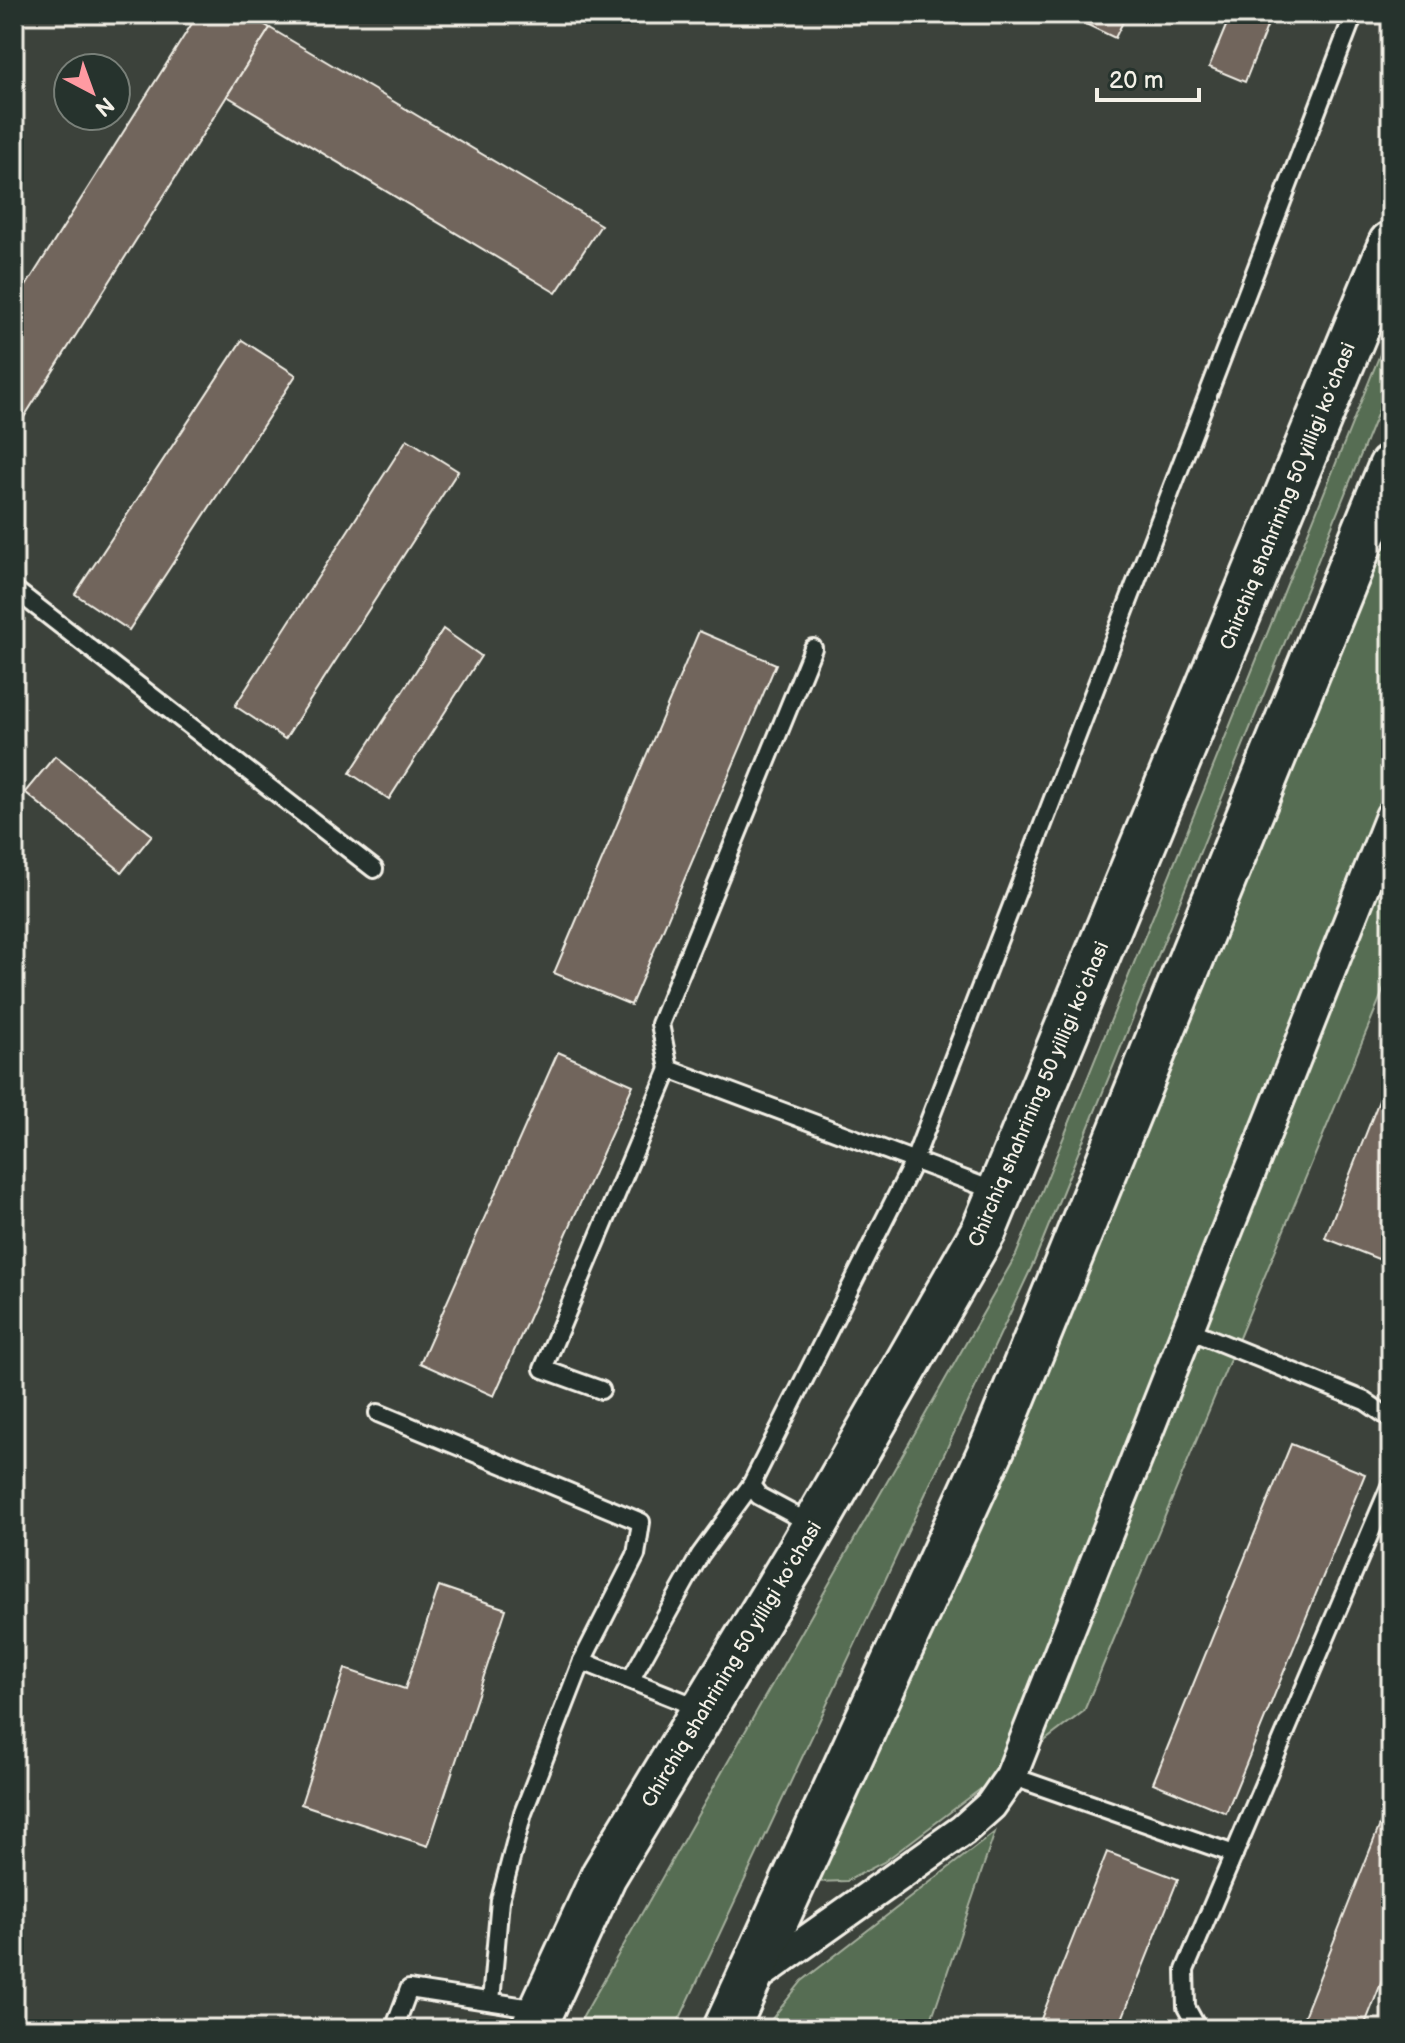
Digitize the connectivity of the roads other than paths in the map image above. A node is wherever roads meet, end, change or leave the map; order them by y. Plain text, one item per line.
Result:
1 (1354, 14) edge
2 (1391, 244) edge
3 (1391, 467) edge
4 (14, 589) edge
5 (813, 648) dead end
6 (1391, 816) edge
7 (374, 869) dead end
8 (669, 1069) junction
9 (913, 1163) junction
10 (999, 1192) junction
11 (1187, 1329) junction
12 (601, 1390) dead end
13 (378, 1413) dead end
14 (1391, 1419) edge
15 (1391, 1484) edge
16 (751, 1485) junction
17 (815, 1526) junction
18 (582, 1661) junction
19 (631, 1679) junction
20 (704, 1710) junction
21 (1011, 1776) junction
22 (1234, 1854) junction
23 (746, 1984) junction
24 (491, 2001) junction
25 (538, 2019) edge
26 (394, 2029) edge
27 (726, 2029) edge
28 (1198, 2029) edge

1 - 9 lane
2 - 10 main road, Chirchiq shahrining 50 yilligi koʻchasi
3 - 23 main road
4 - 7 lane
5 - 8 lane
6 - 11 street
8 - 9 lane
8 - 12 lane
9 - 10 lane
9 - 16 lane
10 - 17 main road, Chirchiq shahrining 50 yilligi koʻchasi
11 - 14 lane
11 - 21 street
13 - 18 lane
15 - 22 lane
16 - 17 lane
16 - 19 lane
17 - 20 main road, Chirchiq shahrining 50 yilligi koʻchasi
18 - 19 lane
18 - 24 lane
19 - 20 lane
20 - 25 main road, Chirchiq shahrining 50 yilligi koʻchasi
21 - 22 lane
21 - 23 street
22 - 28 lane
23 - 27 main road
24 - 25 lane
24 - 26 lane

